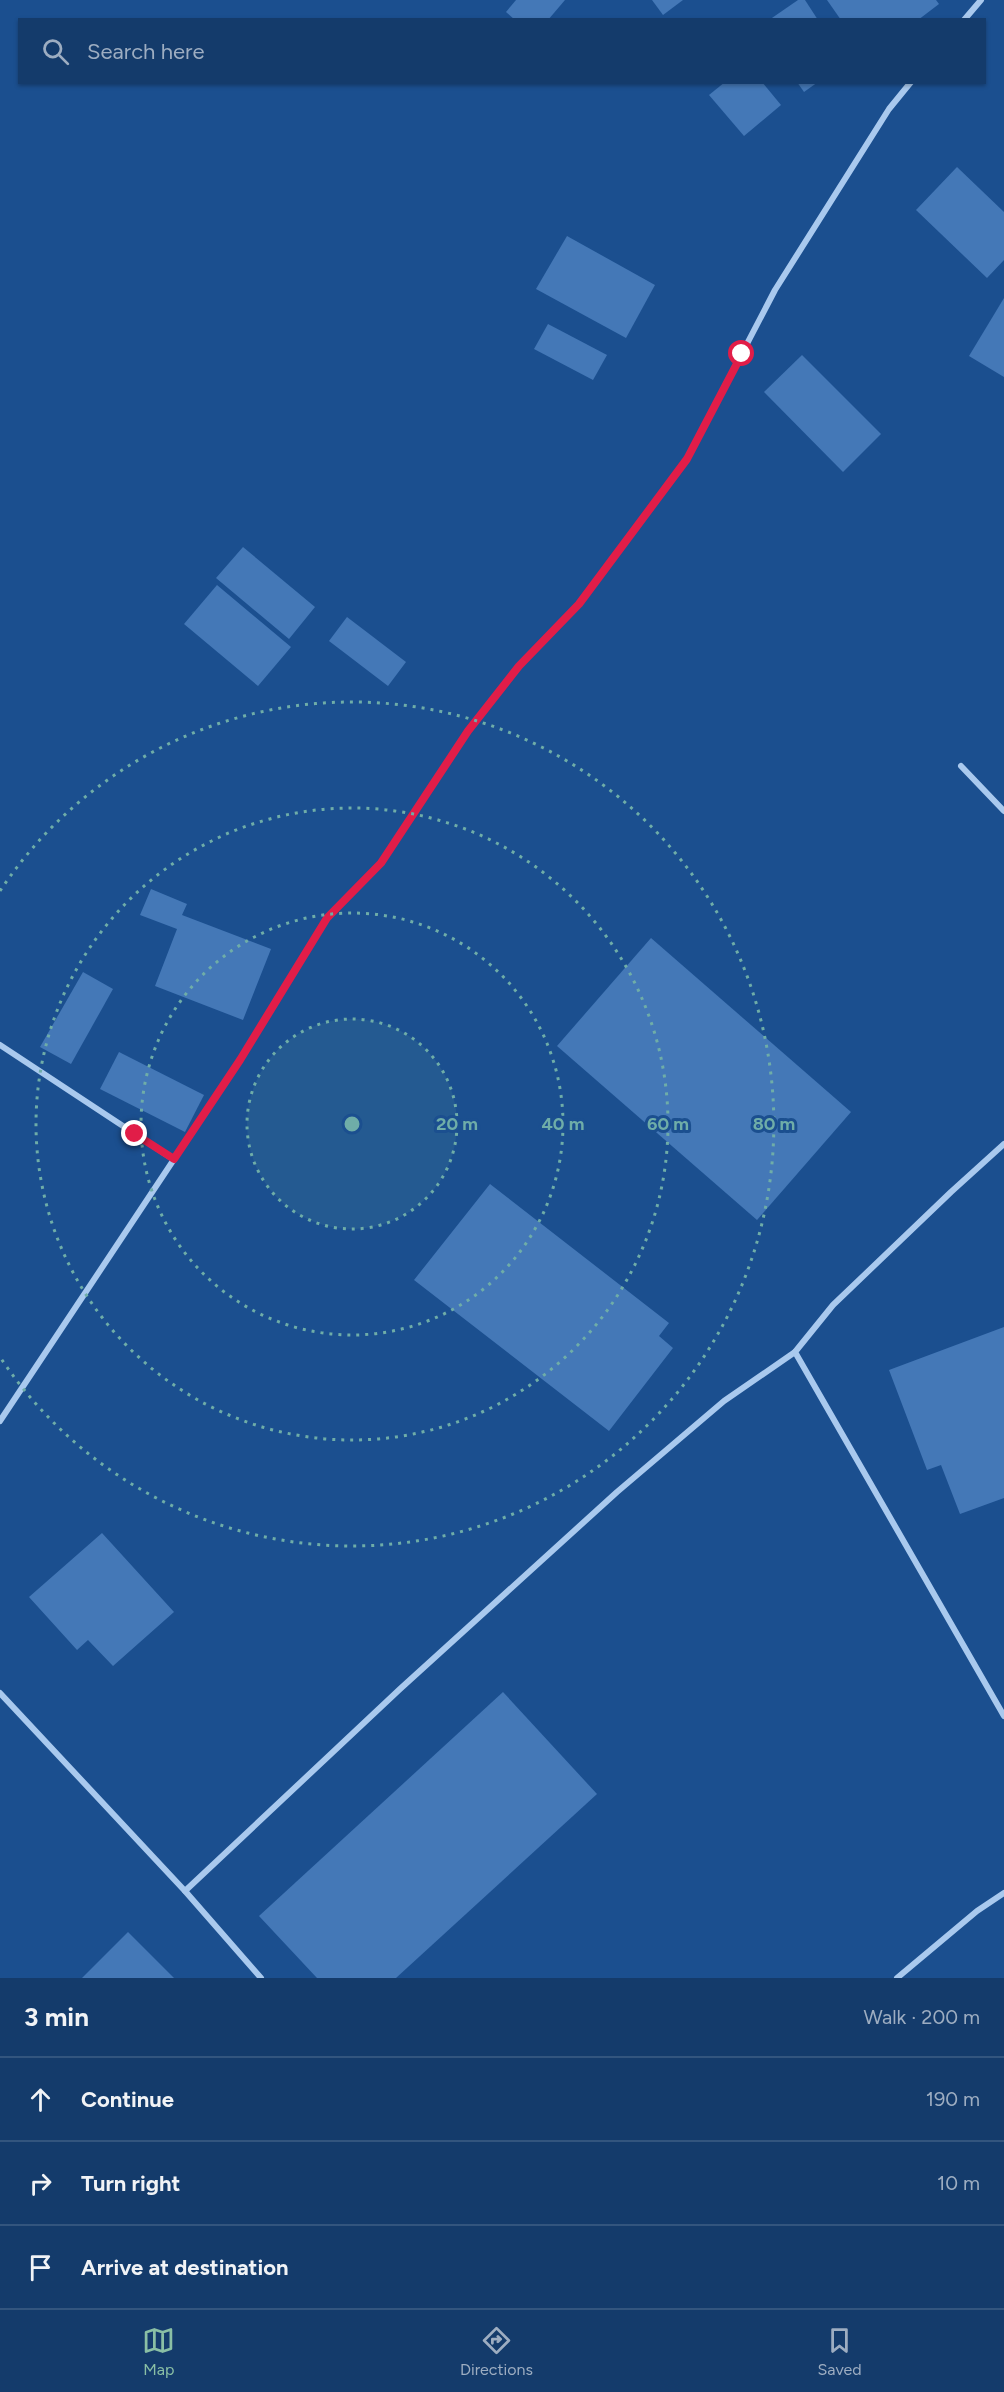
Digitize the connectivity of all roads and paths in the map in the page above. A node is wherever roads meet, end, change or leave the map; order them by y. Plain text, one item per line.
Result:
1 (981, 0) edge
2 (966, 18) edge
3 (909, 84) edge
4 (961, 766) dead end
5 (1004, 811) edge
6 (0, 1045) edge
7 (1004, 1144) edge
8 (174, 1159) junction
9 (795, 1352) junction
10 (0, 1421) edge
11 (0, 1693) edge
12 (1004, 1716) edge
13 (185, 1891) junction
14 (1004, 1893) edge
15 (261, 1978) edge
16 (897, 1978) edge

1 - 2 street
3 - 8 street
4 - 5 street
6 - 8 street
7 - 9 street
8 - 10 street
9 - 12 street
9 - 13 street
11 - 13 street
13 - 15 street
14 - 16 street

